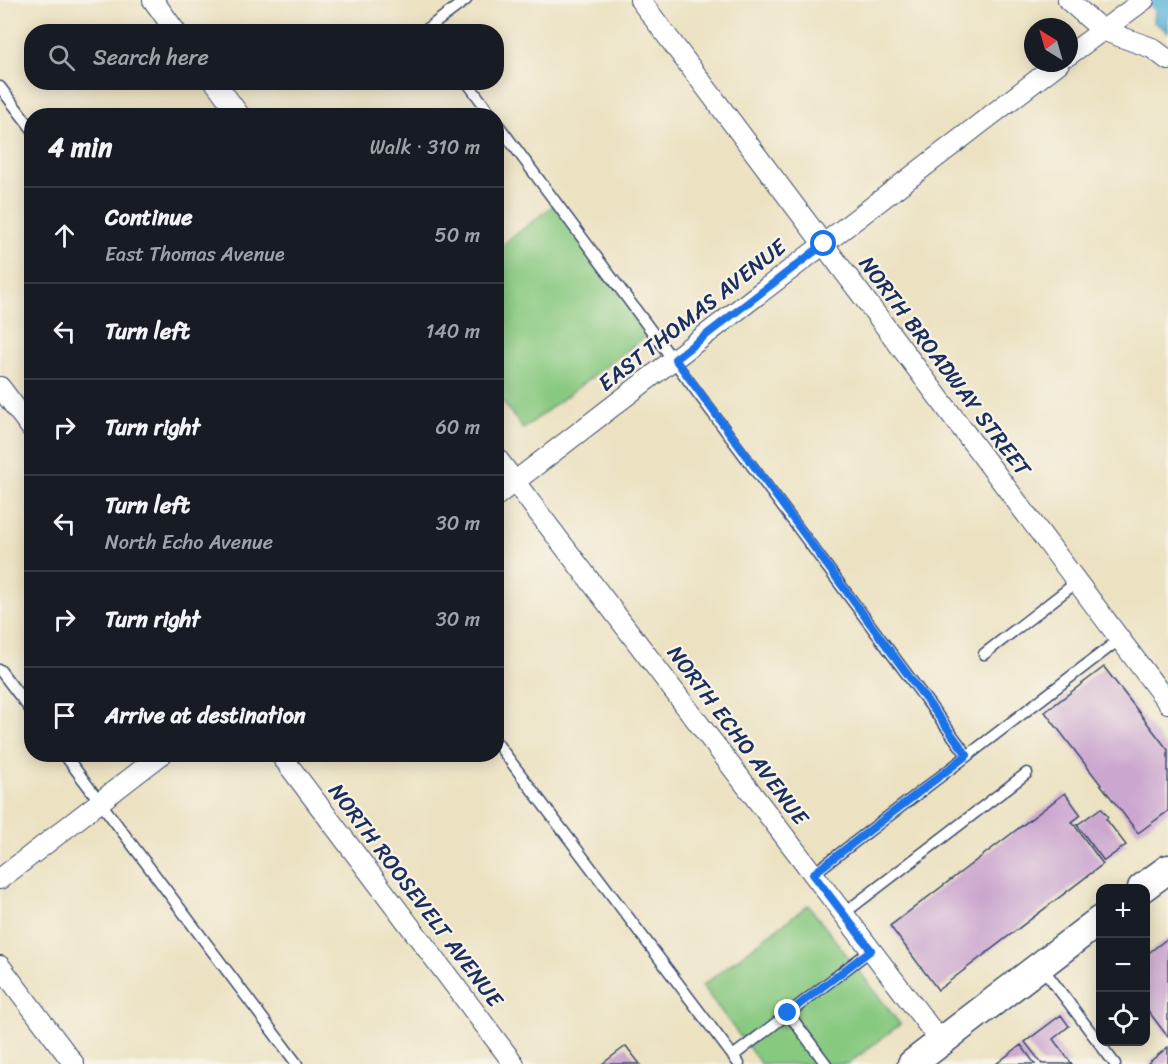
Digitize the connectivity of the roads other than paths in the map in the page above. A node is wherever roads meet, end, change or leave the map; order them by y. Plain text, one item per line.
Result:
1 (153, 0) edge
2 (466, 0) edge
3 (640, 0) edge
4 (1068, 0) edge
5 (1141, 2) edge
6 (170, 24) edge
7 (434, 24) edge
8 (1102, 30) junction
9 (1078, 48) edge
10 (1168, 60) edge
11 (1047, 72) edge
12 (0, 87) edge
13 (221, 90) edge
14 (473, 90) edge
15 (234, 108) edge
16 (486, 108) edge
17 (24, 118) edge
18 (504, 133) edge
19 (824, 244) junction
20 (675, 359) junction
21 (0, 387) edge
22 (24, 418) edge
23 (504, 467) edge
24 (515, 481) junction
25 (504, 489) edge
26 (1077, 582) junction
27 (1120, 639) junction
28 (984, 654) dead end
29 (0, 670) edge
30 (24, 702) edge
31 (1168, 703) edge
32 (504, 753) edge
33 (967, 755) junction
34 (70, 762) edge
35 (152, 762) edge
36 (286, 762) edge
37 (1027, 773) dead end
38 (100, 803) junction
39 (1168, 869) edge
40 (813, 874) junction
41 (0, 879) edge
42 (1147, 884) edge
43 (843, 914) junction
44 (1096, 924) edge
45 (871, 950) junction
46 (0, 966) edge
47 (1041, 966) junction
48 (788, 1013) junction
49 (941, 1042) junction
50 (736, 1060) edge
51 (75, 1064) edge
52 (297, 1064) edge
53 (514, 1064) edge
54 (826, 1064) edge
55 (912, 1064) edge
56 (1115, 1064) edge

1 - 6 street
2 - 7 lane
3 - 19 street, NORTH BROADWAY STREET
4 - 8 street
5 - 8 street
8 - 9 street
8 - 10 street
11 - 19 street, EAST THOMAS AVENUE
12 - 17 lane
13 - 15 street
14 - 16 lane
18 - 20 lane
19 - 20 street, EAST THOMAS AVENUE
19 - 26 street, NORTH BROADWAY STREET
20 - 24 street, EAST THOMAS AVENUE
20 - 33 lane
21 - 22 street
23 - 24 street, NORTH ECHO AVENUE
24 - 25 street, EAST THOMAS AVENUE
24 - 40 street, NORTH ECHO AVENUE
26 - 27 street, NORTH BROADWAY STREET
26 - 28 lane
27 - 31 street, NORTH BROADWAY STREET
27 - 33 lane
29 - 30 lane
32 - 50 lane
33 - 40 lane
34 - 38 lane
35 - 38 street
36 - 53 street, NORTH ROOSEVELT AVENUE
37 - 43 lane
38 - 41 street
38 - 52 lane
39 - 42 main road
40 - 43 street, NORTH ECHO AVENUE
43 - 45 street, NORTH ECHO AVENUE
44 - 47 main road
45 - 48 lane
45 - 49 street, NORTH ECHO AVENUE
46 - 51 street
47 - 49 main road
47 - 56 lane
48 - 50 lane
48 - 54 lane
49 - 55 main road

